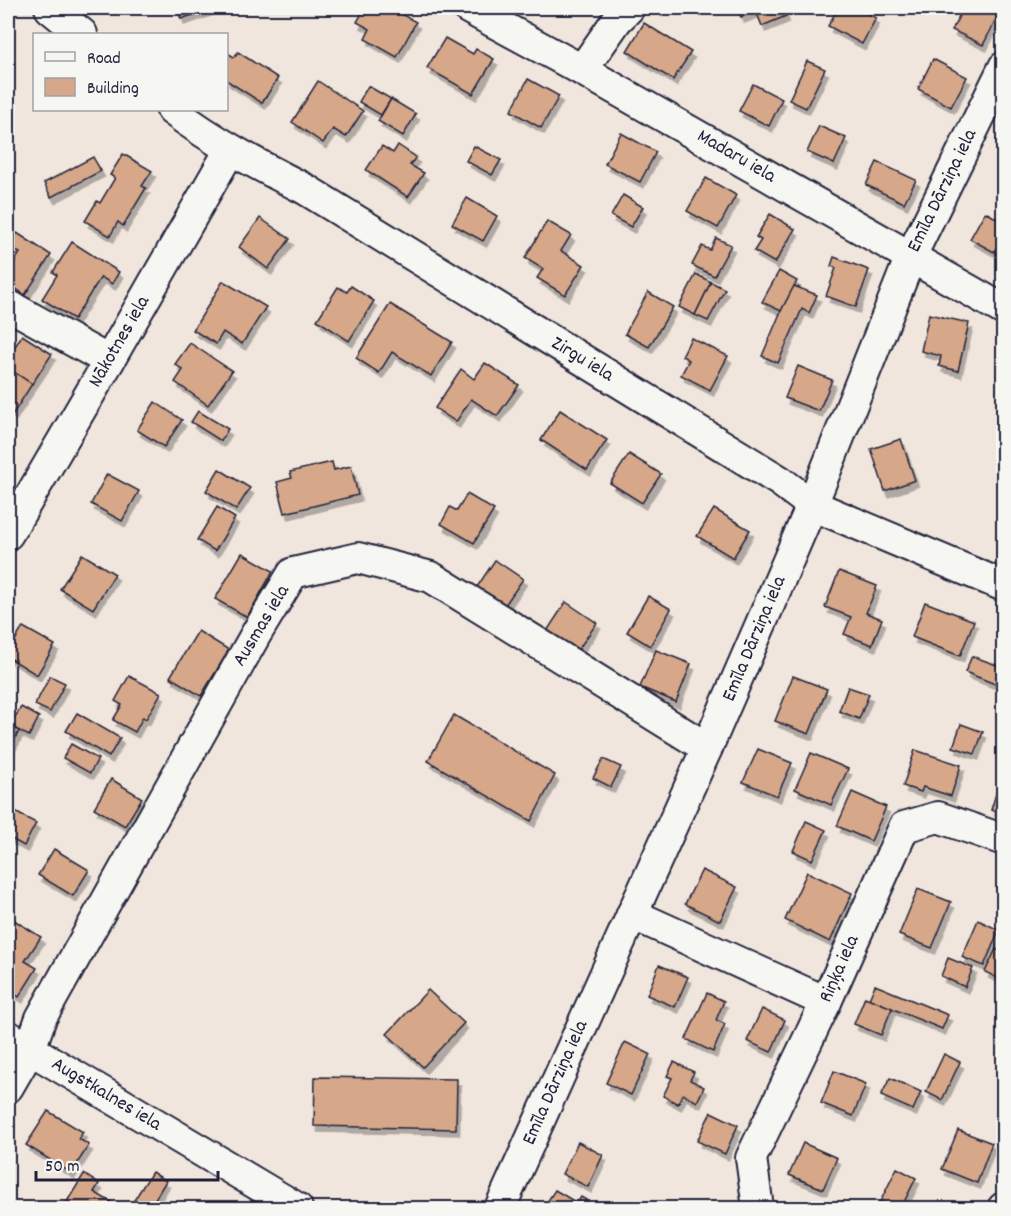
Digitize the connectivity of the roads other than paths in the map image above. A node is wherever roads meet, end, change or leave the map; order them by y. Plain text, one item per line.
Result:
1 (50, 8) edge
2 (468, 8) edge
3 (629, 8) edge
4 (81, 33) edge
5 (1004, 67) edge
6 (582, 70) junction
7 (173, 111) edge
8 (230, 150) junction
9 (911, 256) junction
10 (8, 305) edge
11 (1004, 310) edge
12 (109, 361) junction
13 (812, 505) junction
14 (8, 534) edge
15 (1004, 586) edge
16 (707, 748) junction
17 (1004, 840) edge
18 (632, 914) junction
19 (826, 1002) junction
20 (19, 1043) edge
21 (8, 1087) edge
22 (297, 1209) edge
23 (500, 1209) edge
24 (758, 1209) edge

1 - 4 street
2 - 6 street, Madaru iela
3 - 6 street
5 - 9 street, Emīla Dārziņa iela
6 - 9 street, Madaru iela
7 - 8 street, Zirgu iela
8 - 12 street, Nākotnes iela
8 - 13 street, Zirgu iela
9 - 11 street, Madaru iela
9 - 13 street, Emīla Dārziņa iela
10 - 12 street
12 - 14 street, Nākotnes iela
13 - 15 street, Zirgu iela
13 - 16 street, Emīla Dārziņa iela
16 - 18 street, Emīla Dārziņa iela
16 - 20 street, Ausmas iela
17 - 19 street, Riņķa iela
18 - 19 street
18 - 23 street, Emīla Dārziņa iela
19 - 24 street, Riņķa iela
20 - 21 street, Ausmas iela
20 - 22 street, Augstkalnes iela

